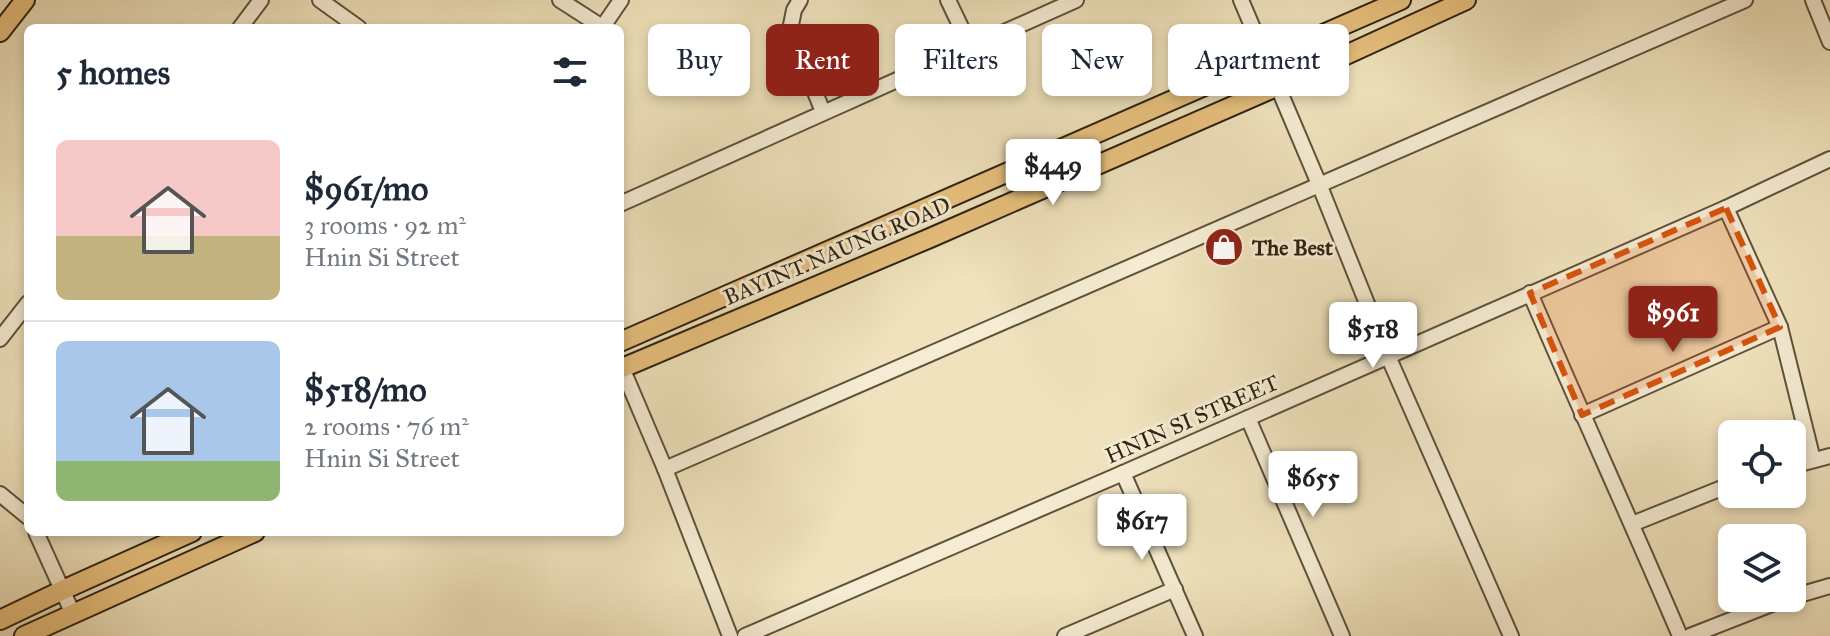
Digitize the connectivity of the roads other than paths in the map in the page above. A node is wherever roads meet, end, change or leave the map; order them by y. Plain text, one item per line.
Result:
1 (25, 0) edge
2 (261, 0) edge
3 (320, 0) edge
4 (560, 0) edge
5 (621, 0) edge
6 (800, 0) edge
7 (948, 0) edge
8 (1076, 0) edge
9 (1241, 0) edge
10 (1401, 0) edge
11 (1466, 0) edge
12 (1745, 0) edge
13 (1813, 0) edge
14 (243, 24) edge
15 (353, 24) edge
16 (596, 24) edge
17 (605, 24) edge
18 (959, 24) edge
19 (1021, 24) edge
20 (1251, 24) edge
21 (1347, 24) edge
22 (0, 32) edge
23 (1830, 42) edge
24 (1349, 54) edge
25 (895, 80) edge
26 (1182, 96) edge
27 (1256, 96) edge
28 (1280, 96) edge
29 (823, 112) junction
30 (1830, 159) edge
31 (1319, 184) junction
32 (976, 186) junction
33 (624, 202) edge
34 (1726, 208) junction
35 (987, 214) junction
36 (1530, 293) junction
37 (24, 308) edge
38 (1780, 327) junction
39 (0, 339) edge
40 (624, 340) edge
41 (1388, 356) junction
42 (624, 366) edge
43 (624, 374) edge
44 (1582, 415) junction
45 (1248, 418) junction
46 (1830, 456) edge
47 (1813, 460) junction
48 (1806, 462) edge
49 (665, 469) junction
50 (1123, 473) junction
51 (1718, 490) edge
52 (0, 494) edge
53 (24, 514) edge
54 (1632, 524) junction
55 (38, 536) edge
56 (183, 536) edge
57 (246, 536) edge
58 (1830, 586) edge
59 (1175, 589) junction
60 (63, 590) junction
61 (1806, 592) edge
62 (1751, 612) edge
63 (73, 614) junction
64 (0, 620) edge
65 (24, 636) edge
66 (730, 636) edge
67 (745, 636) edge
68 (1065, 636) edge
69 (1195, 636) edge
70 (1342, 636) edge
71 (1511, 636) edge
72 (1680, 636) edge
73 (1690, 636) edge

1 - 22 main road
2 - 14 street
3 - 15 street
4 - 16 street
5 - 17 street
6 - 29 street
7 - 18 street
8 - 19 street
9 - 20 street
10 - 21 main road, BAYINT NAUNG ROAD
11 - 24 main road, BAYINT NAUNG ROAD
12 - 31 street
13 - 23 street
25 - 29 street
26 - 32 main road, BAYINT NAUNG ROAD
27 - 35 main road, BAYINT NAUNG ROAD
28 - 31 street
29 - 33 street
30 - 34 street, HNIN SI STREET
31 - 41 street
31 - 49 street
32 - 35 main road
32 - 40 main road, BAYINT NAUNG ROAD
34 - 36 street, HNIN SI STREET
34 - 38 street
35 - 42 main road, BAYINT NAUNG ROAD
36 - 41 street, HNIN SI STREET
36 - 44 street
37 - 39 street
38 - 44 street
38 - 47 street
41 - 45 street, HNIN SI STREET
41 - 71 street
43 - 49 street
44 - 54 street
45 - 50 street, HNIN SI STREET
45 - 70 street
46 - 47 street
47 - 48 street
49 - 66 street
50 - 59 street
50 - 67 street, HNIN SI STREET
51 - 54 street
52 - 53 street
54 - 72 street
55 - 60 street
56 - 60 main road
57 - 63 main road
58 - 61 street
59 - 68 street
59 - 69 street
60 - 63 street
60 - 64 main road
62 - 73 street
63 - 65 main road

